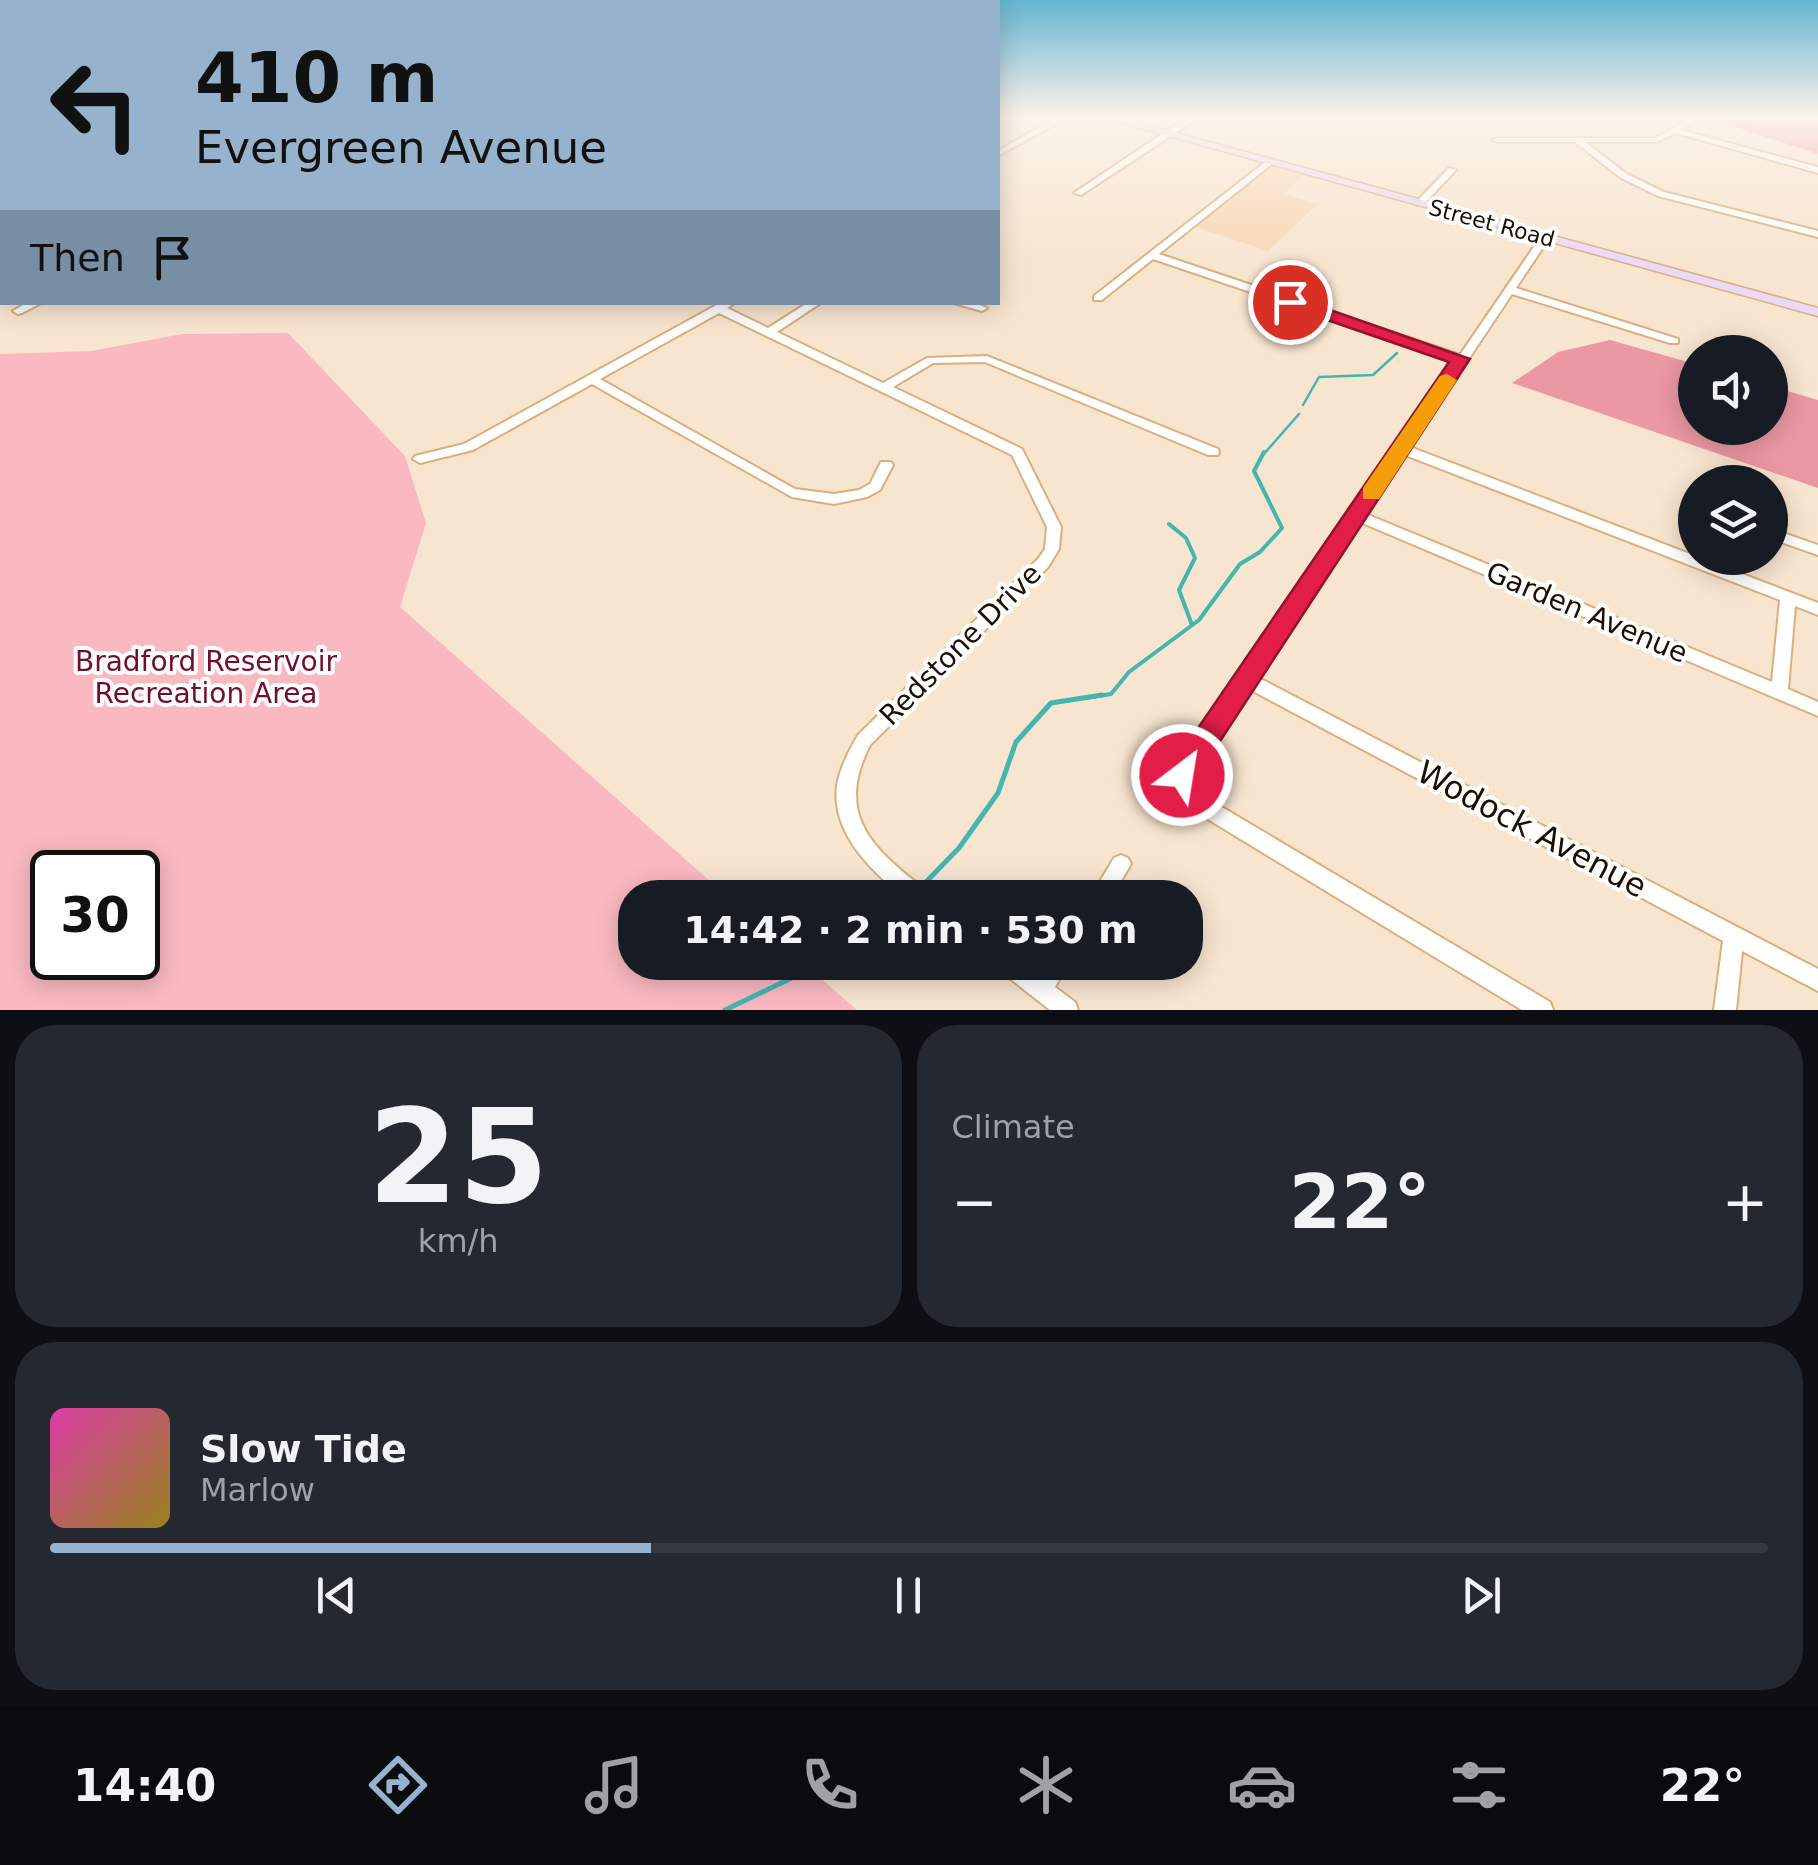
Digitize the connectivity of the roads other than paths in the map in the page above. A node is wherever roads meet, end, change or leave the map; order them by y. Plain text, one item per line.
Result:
1 (1121, 165) edge
2 (1265, 165) edge
3 (1281, 165) edge
4 (1610, 165) edge
5 (1452, 170) dead end
6 (1078, 193) dead end
7 (1420, 203) junction
8 (1818, 234) edge
9 (1545, 237) junction
10 (1154, 256) junction
11 (1508, 289) junction
12 (1098, 298) dead end
13 (31, 305) edge
14 (812, 305) edge
15 (968, 305) edge
16 (726, 306) edge
17 (982, 308) dead end
18 (18, 311) dead end
19 (1818, 312) edge
20 (769, 332) junction
21 (1674, 340) dead end
22 (1460, 359) junction
23 (592, 378) junction
24 (886, 387) junction
25 (1402, 450) junction
26 (1213, 452) dead end
27 (420, 459) dead end
28 (886, 465) dead end
29 (1356, 515) junction
30 (1788, 540) edge
31 (1818, 550) edge
32 (1788, 597) junction
33 (1818, 608) edge
34 (1246, 678) junction
35 (1779, 692) junction
36 (1818, 709) edge
37 (1121, 864) dead end
38 (898, 880) edge
39 (1111, 880) edge
40 (1734, 936) junction
41 (1028, 980) edge
42 (1047, 980) edge
43 (1818, 980) edge
44 (1041, 990) junction
45 (1067, 1010) edge
46 (1542, 1010) edge
47 (1724, 1010) edge

1 - 6 street
2 - 10 street
3 - 7 main road, Street Road
4 - 8 street
5 - 7 street
7 - 9 main road, Street Road
9 - 11 street
9 - 19 main road, Street Road
10 - 12 street
10 - 22 street
11 - 21 street
11 - 22 street
13 - 18 street
14 - 20 street
15 - 17 street
16 - 20 street, Redstone Drive
16 - 23 street
20 - 24 street, Redstone Drive
22 - 25 street
23 - 27 street
23 - 28 street
24 - 26 street
24 - 38 street, Redstone Drive
25 - 29 street
25 - 32 street
29 - 34 street
29 - 35 street, Garden Avenue
30 - 31 street
32 - 33 street
32 - 35 street
34 - 40 street, Wodock Avenue
34 - 46 street
35 - 36 street, Garden Avenue
37 - 39 street
40 - 43 street, Wodock Avenue
40 - 47 street
41 - 44 street
42 - 44 street
44 - 45 street

